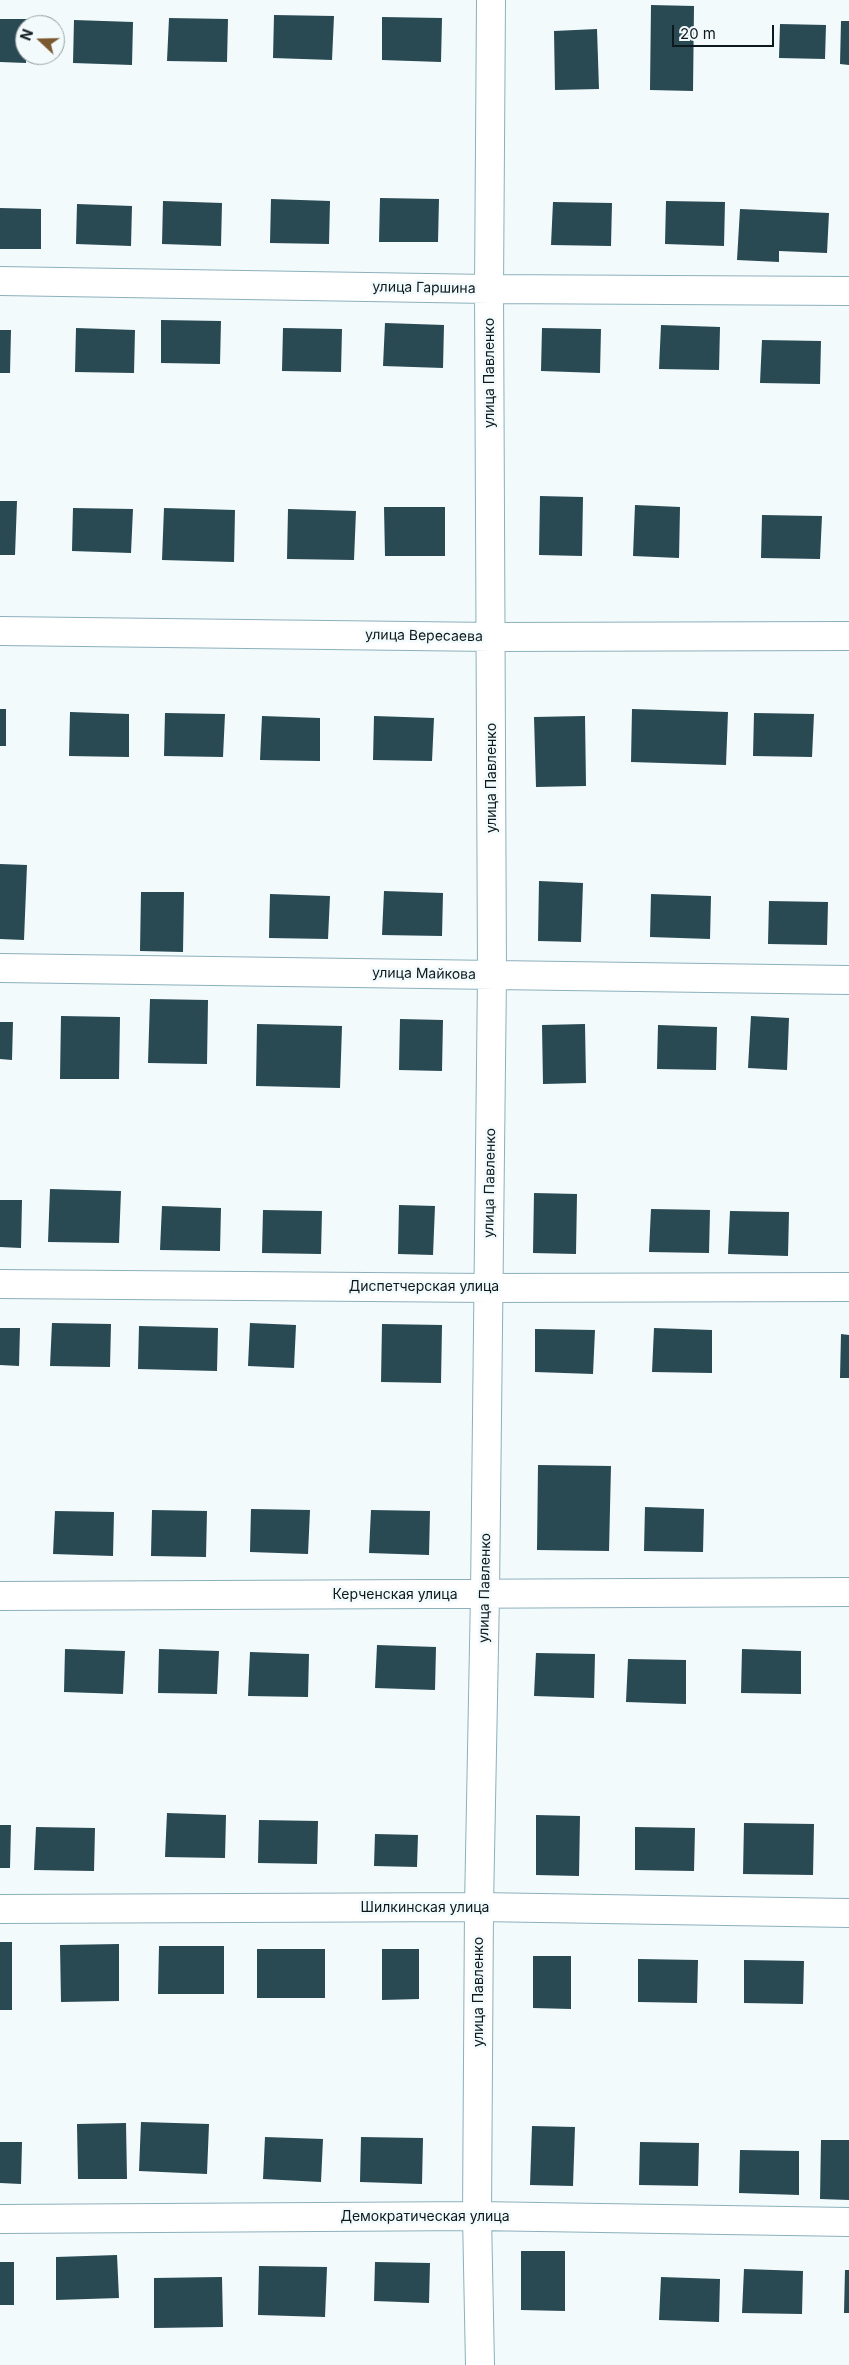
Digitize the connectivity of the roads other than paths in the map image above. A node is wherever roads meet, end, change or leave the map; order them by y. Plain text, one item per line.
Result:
1 (491, 0) edge
2 (0, 281) edge
3 (489, 289) junction
4 (849, 291) edge
5 (0, 632) edge
6 (492, 636) junction
7 (849, 636) edge
8 (0, 968) edge
9 (492, 975) junction
10 (849, 980) edge
11 (0, 1284) edge
12 (489, 1288) junction
13 (849, 1288) edge
14 (849, 1592) edge
15 (486, 1594) junction
16 (0, 1596) edge
17 (479, 1907) junction
18 (0, 1909) edge
19 (849, 1913) edge
20 (478, 2216) junction
21 (0, 2219) edge
22 (849, 2222) edge
23 (480, 2365) edge

1 - 3 street, улица Павленко
2 - 3 street, улица Гаршина
3 - 4 street, улица Гаршина
3 - 6 street, улица Павленко
5 - 6 street, улица Вересаева
6 - 7 street, улица Вересаева
6 - 9 street, улица Павленко
8 - 9 street, улица Майкова
9 - 10 street, улица Майкова
9 - 12 street, улица Павленко
11 - 12 street, Диспетчерская улица
12 - 13 street, Диспетчерская улица
12 - 15 street, улица Павленко
14 - 15 street, Керченская улица
15 - 16 street, Керченская улица
15 - 17 street, улица Павленко
17 - 18 street, Шилкинская улица
17 - 19 street, Шилкинская улица
17 - 20 street, улица Павленко
20 - 21 street, Демократическая улица
20 - 22 street, Демократическая улица
20 - 23 street, улица Павленко

